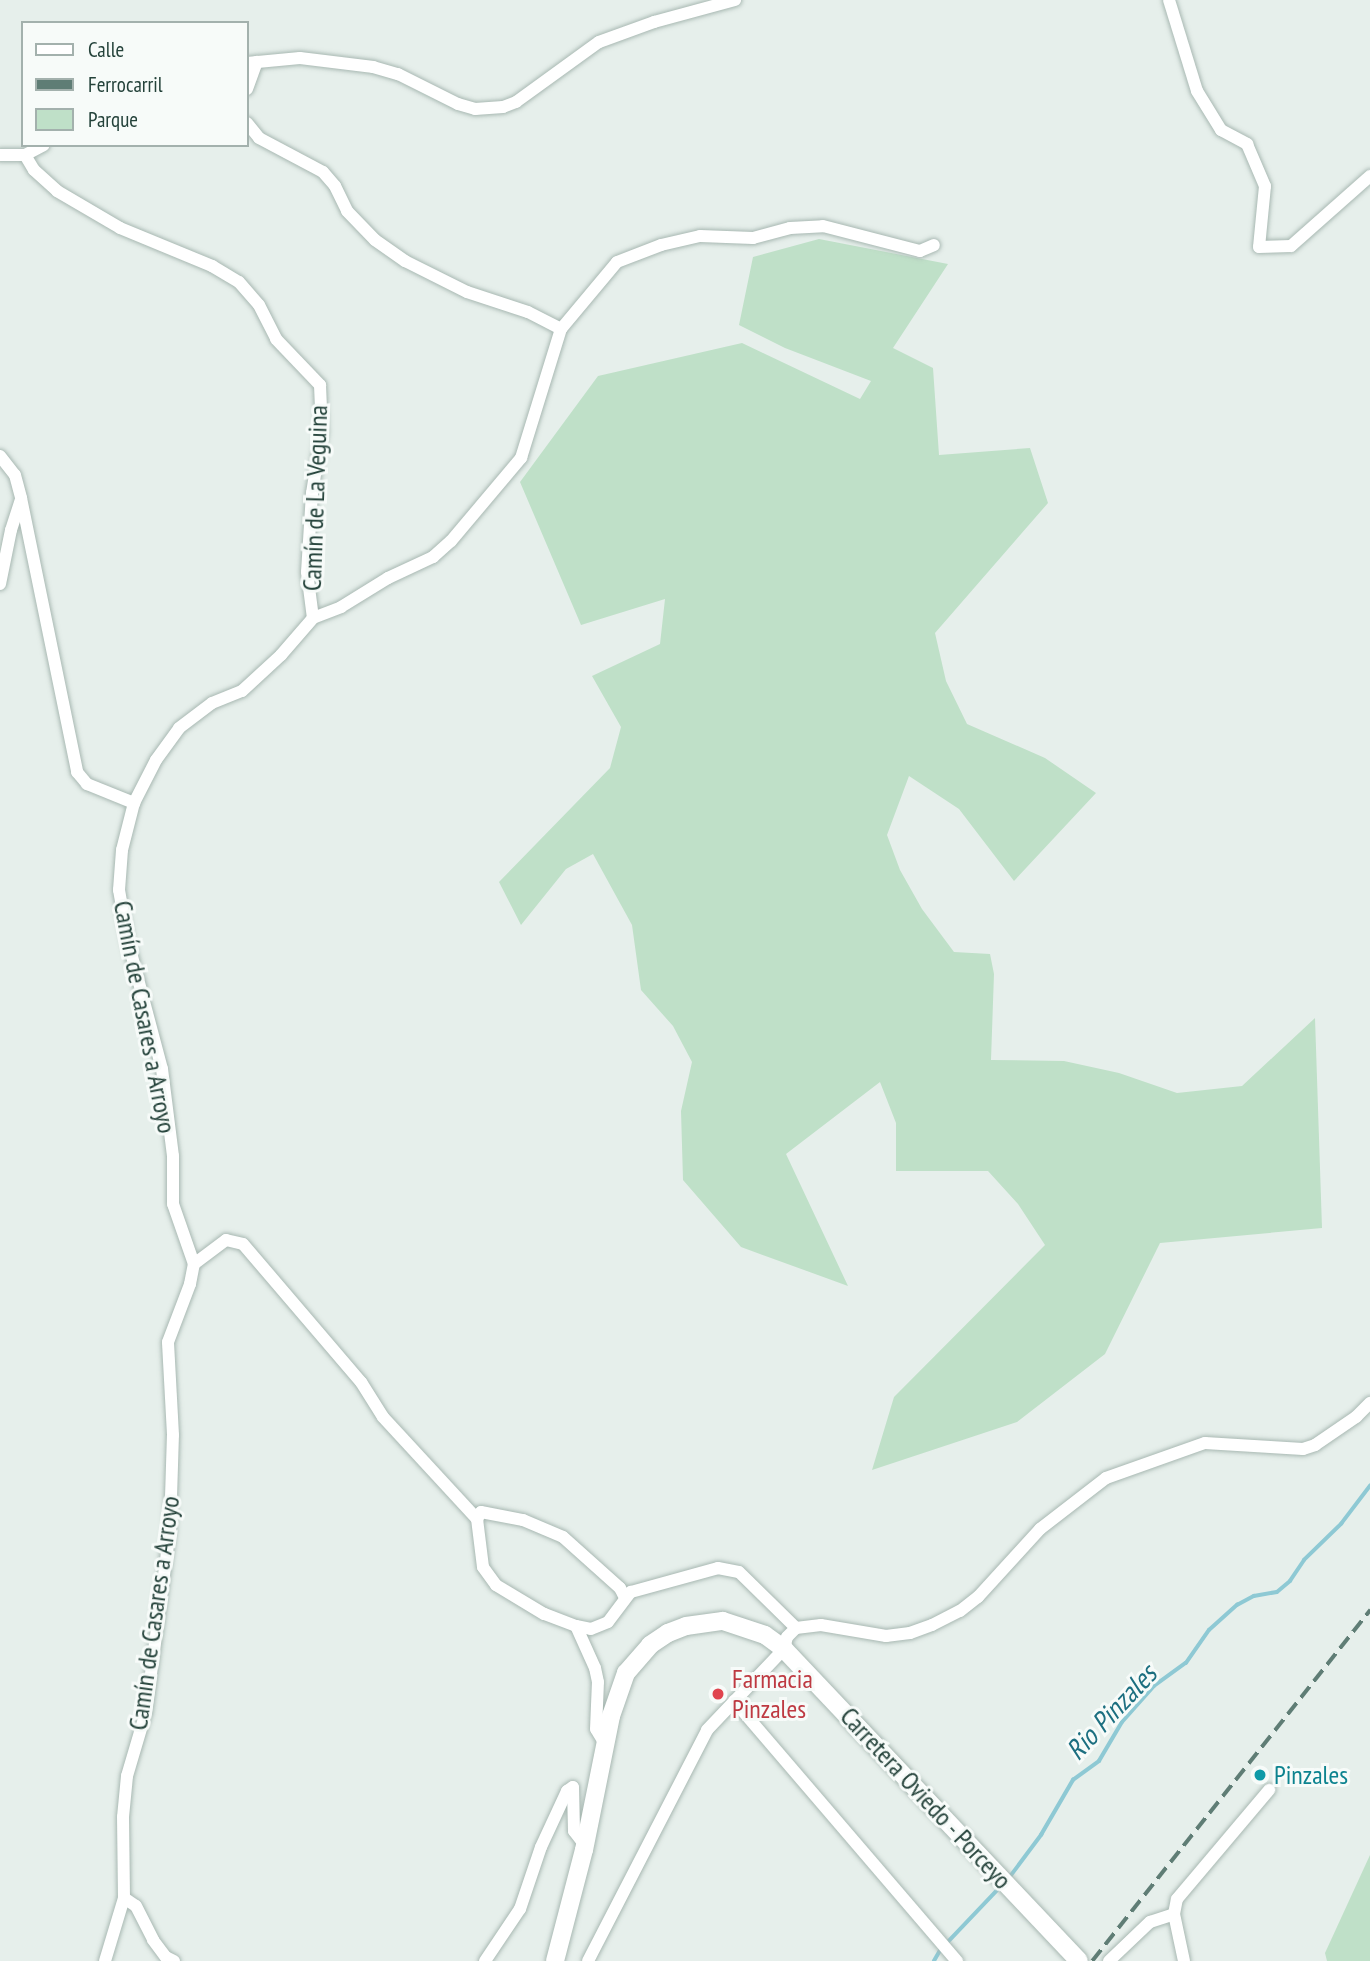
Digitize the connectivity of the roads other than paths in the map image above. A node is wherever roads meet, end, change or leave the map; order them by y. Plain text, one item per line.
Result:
1 (731, 0) edge
2 (1169, 0) edge
3 (252, 62) edge
4 (248, 84) edge
5 (248, 124) edge
6 (40, 147) edge
7 (0, 155) edge
8 (25, 155) junction
9 (1370, 176) edge
10 (934, 245) dead end
11 (561, 329) junction
12 (0, 456) edge
13 (21, 498) junction
14 (0, 584) edge
15 (313, 618) junction
16 (135, 803) junction
17 (194, 1264) junction
18 (1370, 1403) edge
19 (477, 1519) junction
20 (625, 1598) junction
21 (576, 1626) junction
22 (796, 1628) junction
23 (784, 1648) junction
24 (734, 1701) junction
25 (605, 1744) junction
26 (1269, 1790) dead end
27 (585, 1845) junction
28 (124, 1898) junction
29 (1174, 1914) junction
30 (956, 1960) edge
31 (105, 1961) edge
32 (174, 1961) edge
33 (485, 1961) edge
34 (555, 1961) edge
35 (588, 1961) edge
36 (1079, 1961) edge
37 (1109, 1961) edge
38 (1184, 1961) edge

1 - 3 street
2 - 9 street
3 - 4 street
5 - 11 street
6 - 8 street
7 - 8 street
8 - 15 street, Camín de La Veguina
10 - 11 street, Camín de Casares a Arroyo
11 - 15 street, Camín de Casares a Arroyo
12 - 13 street
13 - 14 street
13 - 16 street
15 - 16 street, Camín de Casares a Arroyo
16 - 17 street, Camín de Casares a Arroyo
17 - 19 street
17 - 28 street, Camín de Casares a Arroyo
18 - 22 street
19 - 20 street
19 - 21 street
20 - 21 street
20 - 22 street
21 - 25 street
22 - 23 street
23 - 24 street
23 - 25 main road, Carretera Oviedo - Porceyo
23 - 36 main road, Carretera Oviedo - Porceyo
24 - 30 street
24 - 35 street
25 - 27 main road, Carretera Oviedo - Porceyo
26 - 29 street
27 - 33 street
27 - 34 main road, Carretera Oviedo - Porceyo
28 - 31 street, Camín de Casares a Arroyo
28 - 32 street
29 - 37 street
29 - 38 street

